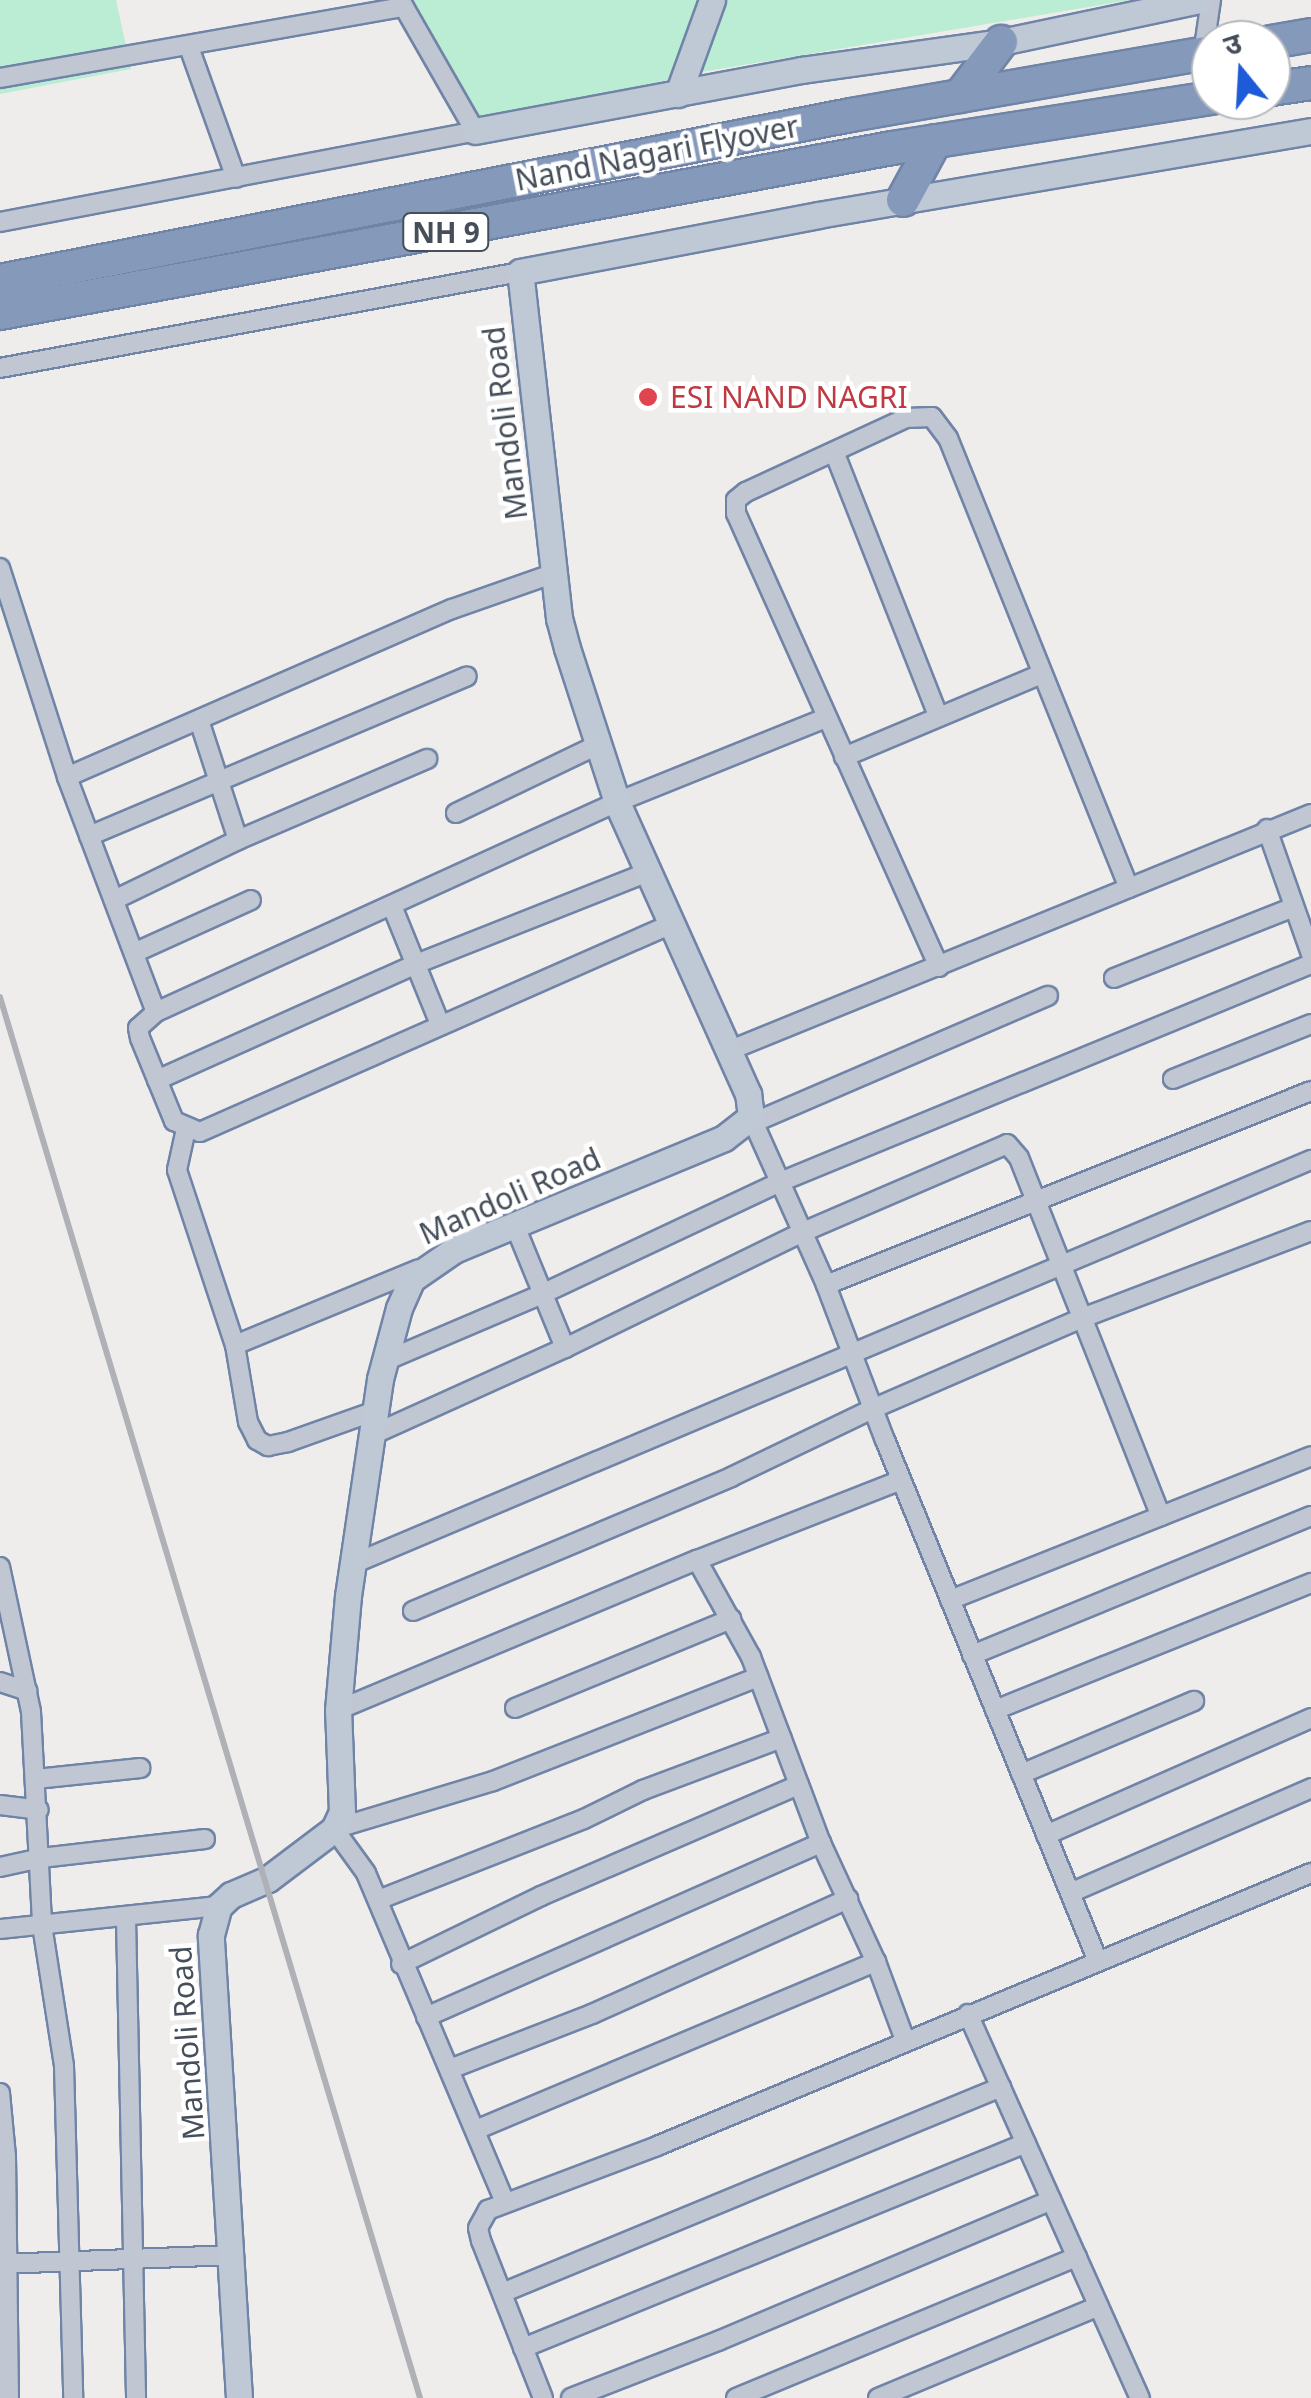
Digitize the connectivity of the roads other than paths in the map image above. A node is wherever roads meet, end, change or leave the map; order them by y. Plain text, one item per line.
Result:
1 (712, 0) edge
2 (1200, 0) edge
3 (404, 2) edge
4 (1000, 42) junction
5 (189, 46) junction
6 (1191, 56) edge
7 (0, 78) edge
8 (678, 94) junction
9 (960, 96) junction
10 (1191, 101) edge
11 (475, 131) junction
12 (1311, 132) edge
13 (935, 141) junction
14 (236, 178) junction
15 (903, 200) junction
16 (0, 222) edge
17 (520, 272) junction
18 (0, 281) edge
19 (0, 312) edge
20 (0, 368) edge
21 (834, 454) junction
22 (0, 568) edge
23 (554, 573) junction
24 (1041, 674) junction
25 (466, 676) dead end
26 (938, 716) junction
27 (826, 718) junction
28 (199, 720) junction
29 (597, 745) junction
30 (844, 757) junction
31 (427, 759) dead end
32 (68, 776) junction
33 (216, 783) junction
34 (617, 802) junction
35 (456, 813) dead end
36 (1311, 814) edge
37 (1267, 829) junction
38 (89, 836) junction
39 (238, 840) junction
40 (648, 872) junction
41 (1130, 888) junction
42 (114, 900) junction
43 (251, 900) dead end
44 (392, 906) junction
45 (1292, 908) junction
46 (669, 925) junction
47 (136, 952) junction
48 (1311, 954) edge
49 (416, 964) junction
50 (1311, 964) edge
51 (940, 967) junction
52 (1114, 978) dead end
53 (1048, 996) dead end
54 (156, 1012) junction
55 (440, 1024) junction
56 (1311, 1024) edge
57 (728, 1052) junction
58 (1173, 1079) dead end
59 (157, 1080) junction
60 (1311, 1091) edge
61 (753, 1119) junction
62 (186, 1129) junction
63 (1311, 1160) edge
64 (780, 1182) junction
65 (1034, 1201) junction
66 (514, 1226) junction
67 (1311, 1230) edge
68 (802, 1232) junction
69 (1059, 1263) junction
70 (428, 1265) junction
71 (826, 1285) junction
72 (542, 1294) junction
73 (1082, 1318) junction
74 (234, 1345) junction
75 (564, 1348) junction
76 (854, 1355) junction
77 (385, 1361) junction
78 (872, 1409) junction
79 (374, 1423) junction
80 (1311, 1456) edge
81 (901, 1480) junction
82 (1160, 1516) junction
83 (1311, 1516) edge
84 (697, 1560) junction
85 (353, 1564) junction
86 (0, 1567) edge
87 (1311, 1582) edge
88 (950, 1600) junction
89 (413, 1610) dead end
90 (731, 1619) junction
91 (972, 1655) junction
92 (758, 1677) junction
93 (0, 1682) edge
94 (28, 1691) junction
95 (1194, 1701) dead end
96 (515, 1708) dead end
97 (338, 1710) junction
98 (995, 1710) junction
99 (1311, 1718) edge
100 (782, 1738) junction
101 (140, 1768) dead end
102 (1021, 1774) junction
103 (36, 1779) junction
104 (799, 1786) junction
105 (1311, 1788) edge
106 (0, 1805) edge
107 (39, 1810) junction
108 (328, 1833) junction
109 (1046, 1834) junction
110 (205, 1839) dead end
111 (822, 1843) junction
112 (42, 1858) junction
113 (0, 1867) edge
114 (1311, 1873) edge
115 (1070, 1893) junction
116 (848, 1898) junction
117 (378, 1900) junction
118 (219, 1906) junction
119 (126, 1918) junction
120 (42, 1925) junction
121 (0, 1929) edge
122 (1097, 1959) junction
123 (876, 1962) junction
124 (401, 1964) junction
125 (968, 2014) junction
126 (426, 2017) junction
127 (905, 2040) junction
128 (450, 2069) junction
129 (1000, 2087) junction
130 (0, 2092) edge
131 (478, 2130) junction
132 (1026, 2143) junction
133 (504, 2200) junction
134 (1051, 2200) junction
135 (233, 2255) junction
136 (1077, 2257) junction
137 (136, 2258) junction
138 (70, 2262) junction
139 (3, 2264) edge
140 (502, 2293) junction
141 (1099, 2306) junction
142 (523, 2348) junction
143 (9, 2398) edge
144 (73, 2398) edge
145 (136, 2398) edge
146 (239, 2398) edge
147 (543, 2398) edge
148 (572, 2398) edge
149 (736, 2398) edge
150 (878, 2398) edge
151 (1140, 2398) edge

1 - 8 street
2 - 4 street
3 - 5 street
3 - 11 street
4 - 8 street
4 - 9 highway
5 - 7 street
5 - 14 street
6 - 9 highway, NH 9
8 - 11 street
9 - 18 highway, Nand Nagari Flyover / NH 9
10 - 13 highway, NH 9
11 - 14 street
12 - 15 street
13 - 15 highway
13 - 19 highway, Nand Nagari Flyover / NH 9
14 - 16 street
15 - 17 street
17 - 20 street
17 - 23 street, Mandoli Road
21 - 24 street
21 - 26 street
21 - 27 street
22 - 32 street
23 - 28 street
23 - 29 street, Mandoli Road
24 - 26 street
24 - 41 street
25 - 33 street
26 - 30 street
27 - 30 street
27 - 34 street
28 - 32 street
28 - 33 street
29 - 34 street, Mandoli Road
29 - 35 street
30 - 51 street
31 - 39 street
32 - 38 street
33 - 38 street
33 - 39 street
34 - 40 street, Mandoli Road
34 - 44 street
36 - 37 street
37 - 41 street
37 - 45 street
38 - 42 street
39 - 42 street
40 - 46 street, Mandoli Road
40 - 49 street
41 - 51 street
42 - 47 street
43 - 47 street
44 - 49 street
44 - 54 street
45 - 48 street
45 - 52 street
46 - 55 street
46 - 57 street, Mandoli Road
47 - 54 street
49 - 55 street
49 - 59 street
50 - 64 street
51 - 57 street
53 - 61 street
54 - 59 street
55 - 62 street
56 - 58 street
57 - 61 street, Mandoli Road
59 - 62 street
60 - 65 street
61 - 64 street
61 - 66 street, Mandoli Road
62 - 74 street
63 - 69 street
64 - 68 street
64 - 72 street
65 - 68 street
65 - 69 street
65 - 71 street
66 - 70 street, Mandoli Road
66 - 72 street
67 - 73 street
68 - 71 street
68 - 75 street
69 - 73 street
69 - 76 street
70 - 74 street
70 - 77 street, Mandoli Road
71 - 76 street
72 - 75 street
72 - 77 street
73 - 78 street
73 - 82 street
74 - 79 street
75 - 79 street
76 - 78 street
76 - 85 street
77 - 79 street, Mandoli Road
78 - 81 street
78 - 89 street
79 - 85 street, Mandoli Road
80 - 82 street
81 - 84 street
81 - 88 street
82 - 88 street
83 - 91 street
84 - 90 street
84 - 97 street
85 - 97 street, Mandoli Road
86 - 94 street
87 - 98 street
88 - 91 street
90 - 92 street
90 - 96 street
91 - 98 street
92 - 100 street
92 - 108 street
93 - 94 street
94 - 103 street
95 - 102 street
97 - 108 street, Mandoli Road
98 - 102 street
99 - 109 street
100 - 104 street
100 - 117 street
101 - 103 street
102 - 109 street
103 - 107 street
104 - 111 street
104 - 124 street
105 - 115 street
106 - 107 street
107 - 112 street
108 - 117 street
108 - 118 street, Mandoli Road
109 - 115 street
110 - 112 street
111 - 116 street
111 - 126 street
112 - 113 street
112 - 120 street
114 - 122 street
115 - 122 street
116 - 123 street
116 - 128 street
117 - 124 street
118 - 119 street
118 - 135 street, Mandoli Road
119 - 120 street
119 - 137 street
120 - 121 street
120 - 138 street
122 - 125 street
123 - 127 street
123 - 131 street
124 - 126 street
125 - 127 street
125 - 129 street
126 - 128 street
127 - 133 street
128 - 131 street
129 - 132 street
129 - 140 street
130 - 139 street
131 - 133 street
132 - 134 street
132 - 142 street
133 - 140 street
134 - 136 street
134 - 148 street
135 - 137 street
135 - 146 street, Mandoli Road
136 - 141 street
136 - 149 street
137 - 138 street
137 - 145 street
138 - 139 street
138 - 144 street
139 - 143 street
140 - 142 street
141 - 150 street
141 - 151 street
142 - 147 street

